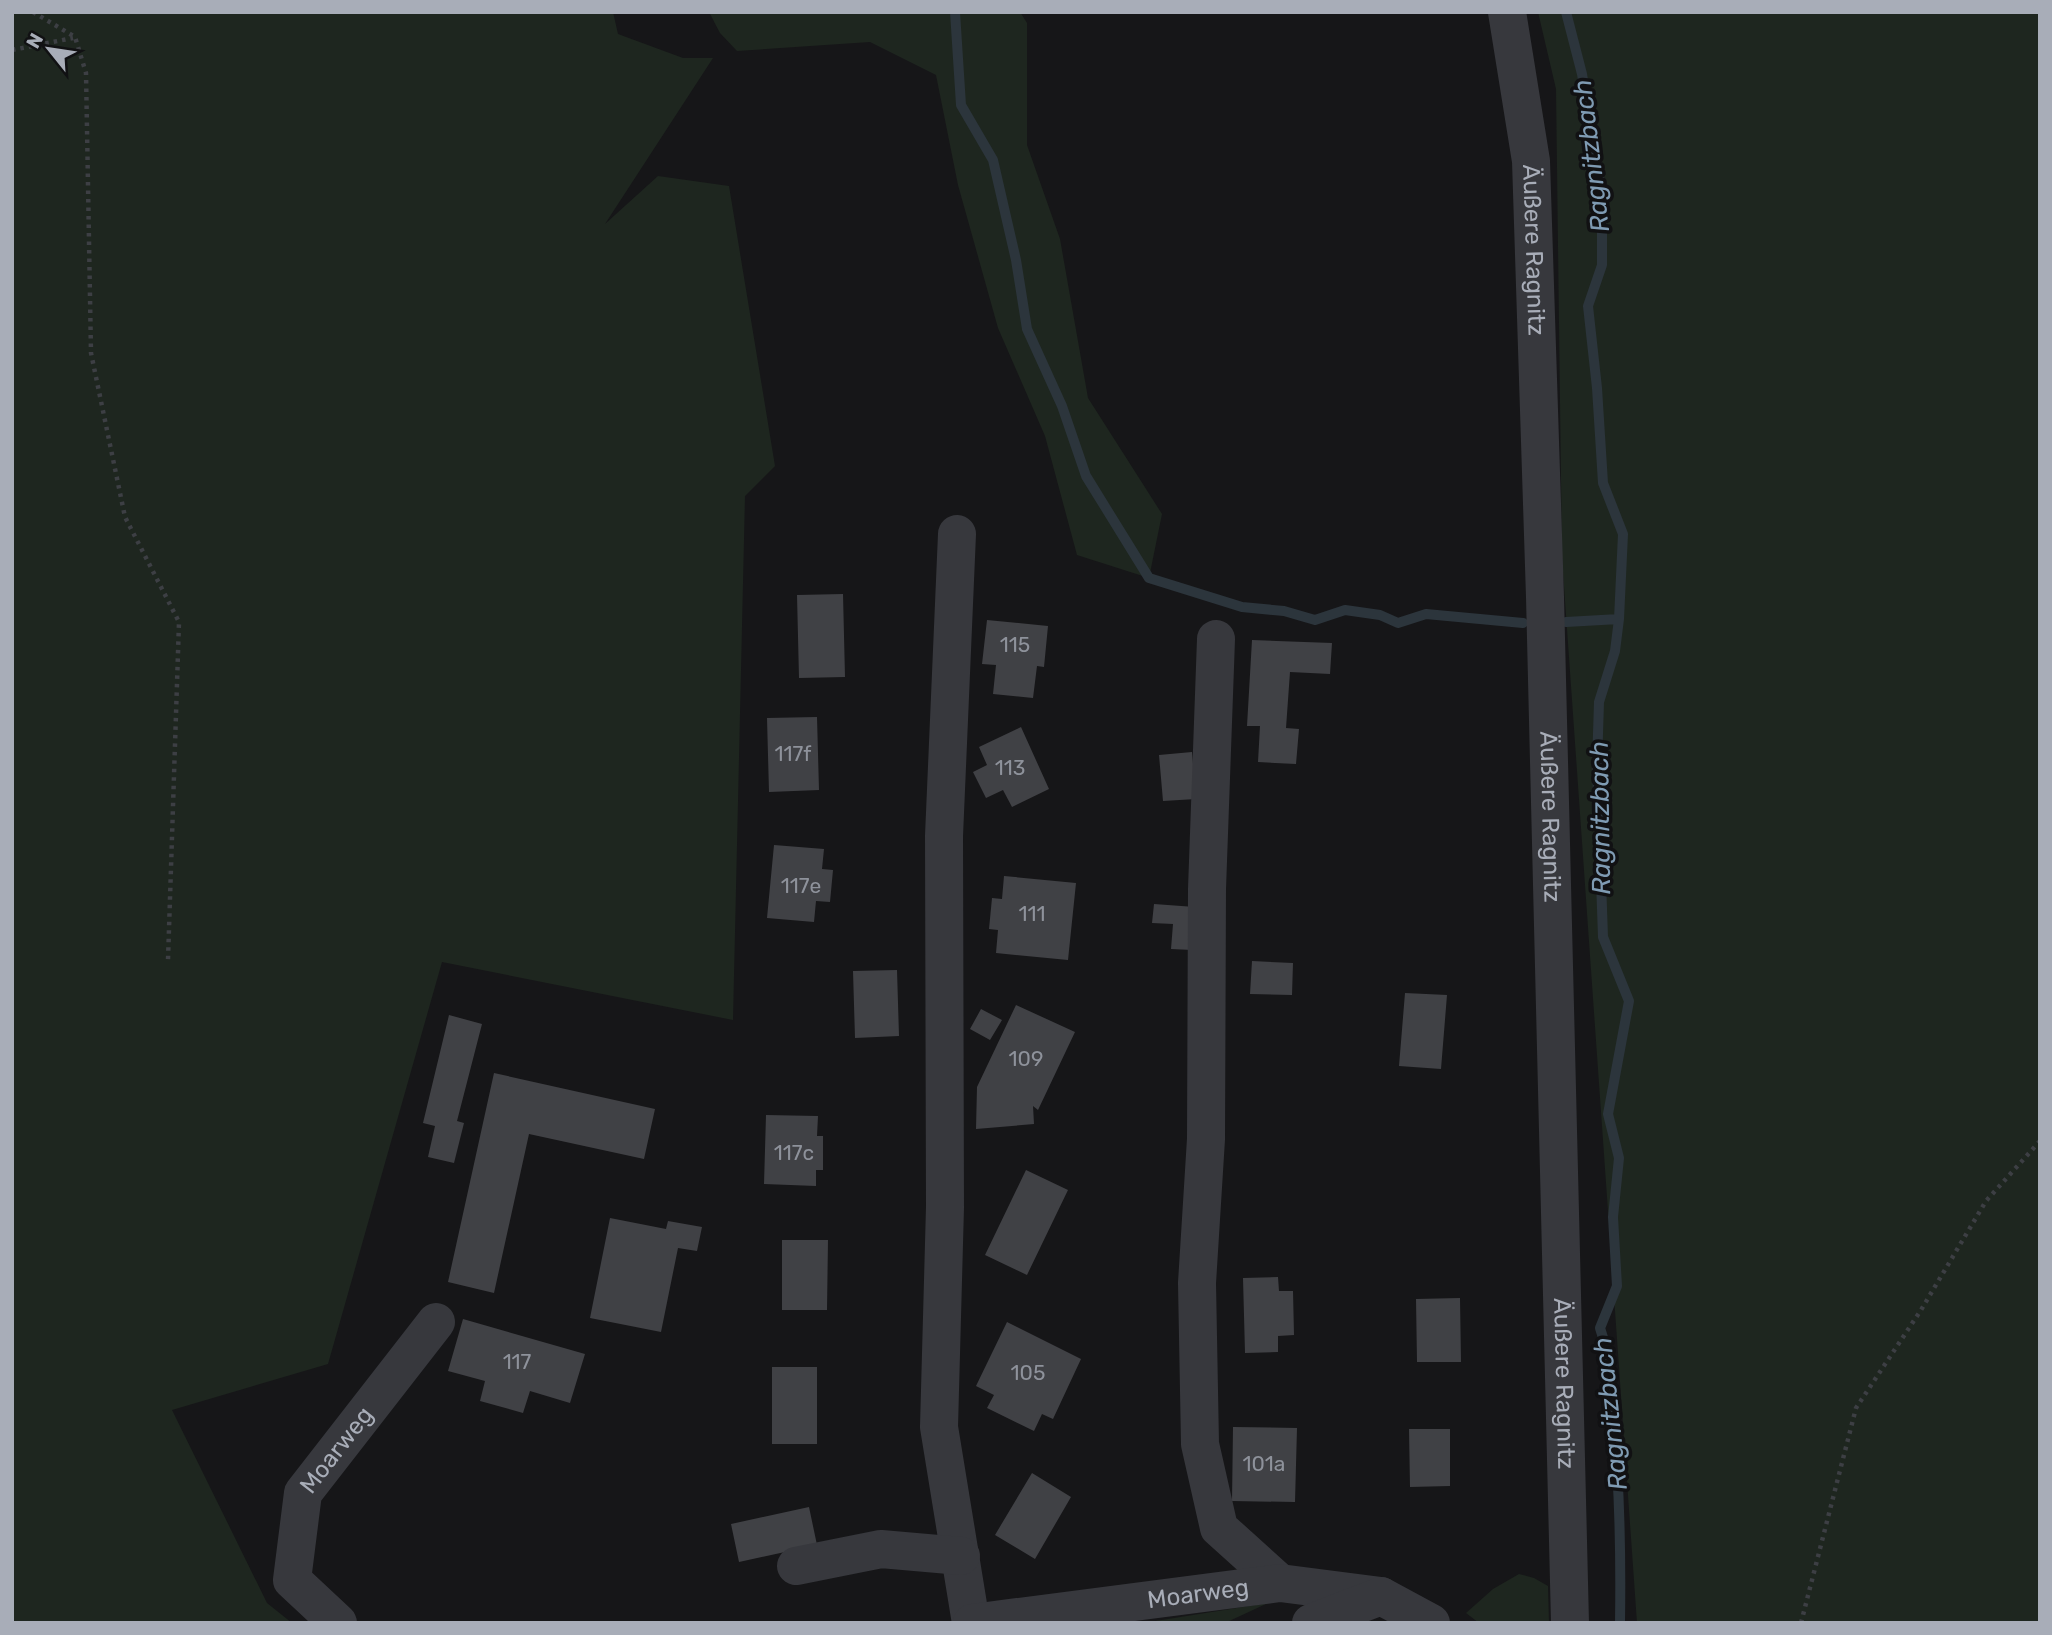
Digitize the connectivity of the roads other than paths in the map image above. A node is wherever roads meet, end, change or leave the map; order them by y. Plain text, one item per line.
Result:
1 (1507, 12) edge
2 (957, 534) dead end
3 (1216, 639) dead end
4 (436, 1322) dead end
5 (961, 1556) junction
6 (796, 1566) dead end
7 (1280, 1583) junction
8 (1381, 1596) junction
9 (338, 1623) edge
10 (971, 1623) edge
11 (1311, 1623) edge
12 (1431, 1623) edge
13 (1570, 1623) edge

1 - 13 street, Äußere Ragnitz
2 - 5 street
3 - 7 street
4 - 9 street, Moarweg
5 - 6 street
5 - 10 street
7 - 8 street, Moarweg
7 - 10 street, Moarweg
8 - 11 street
8 - 12 street

